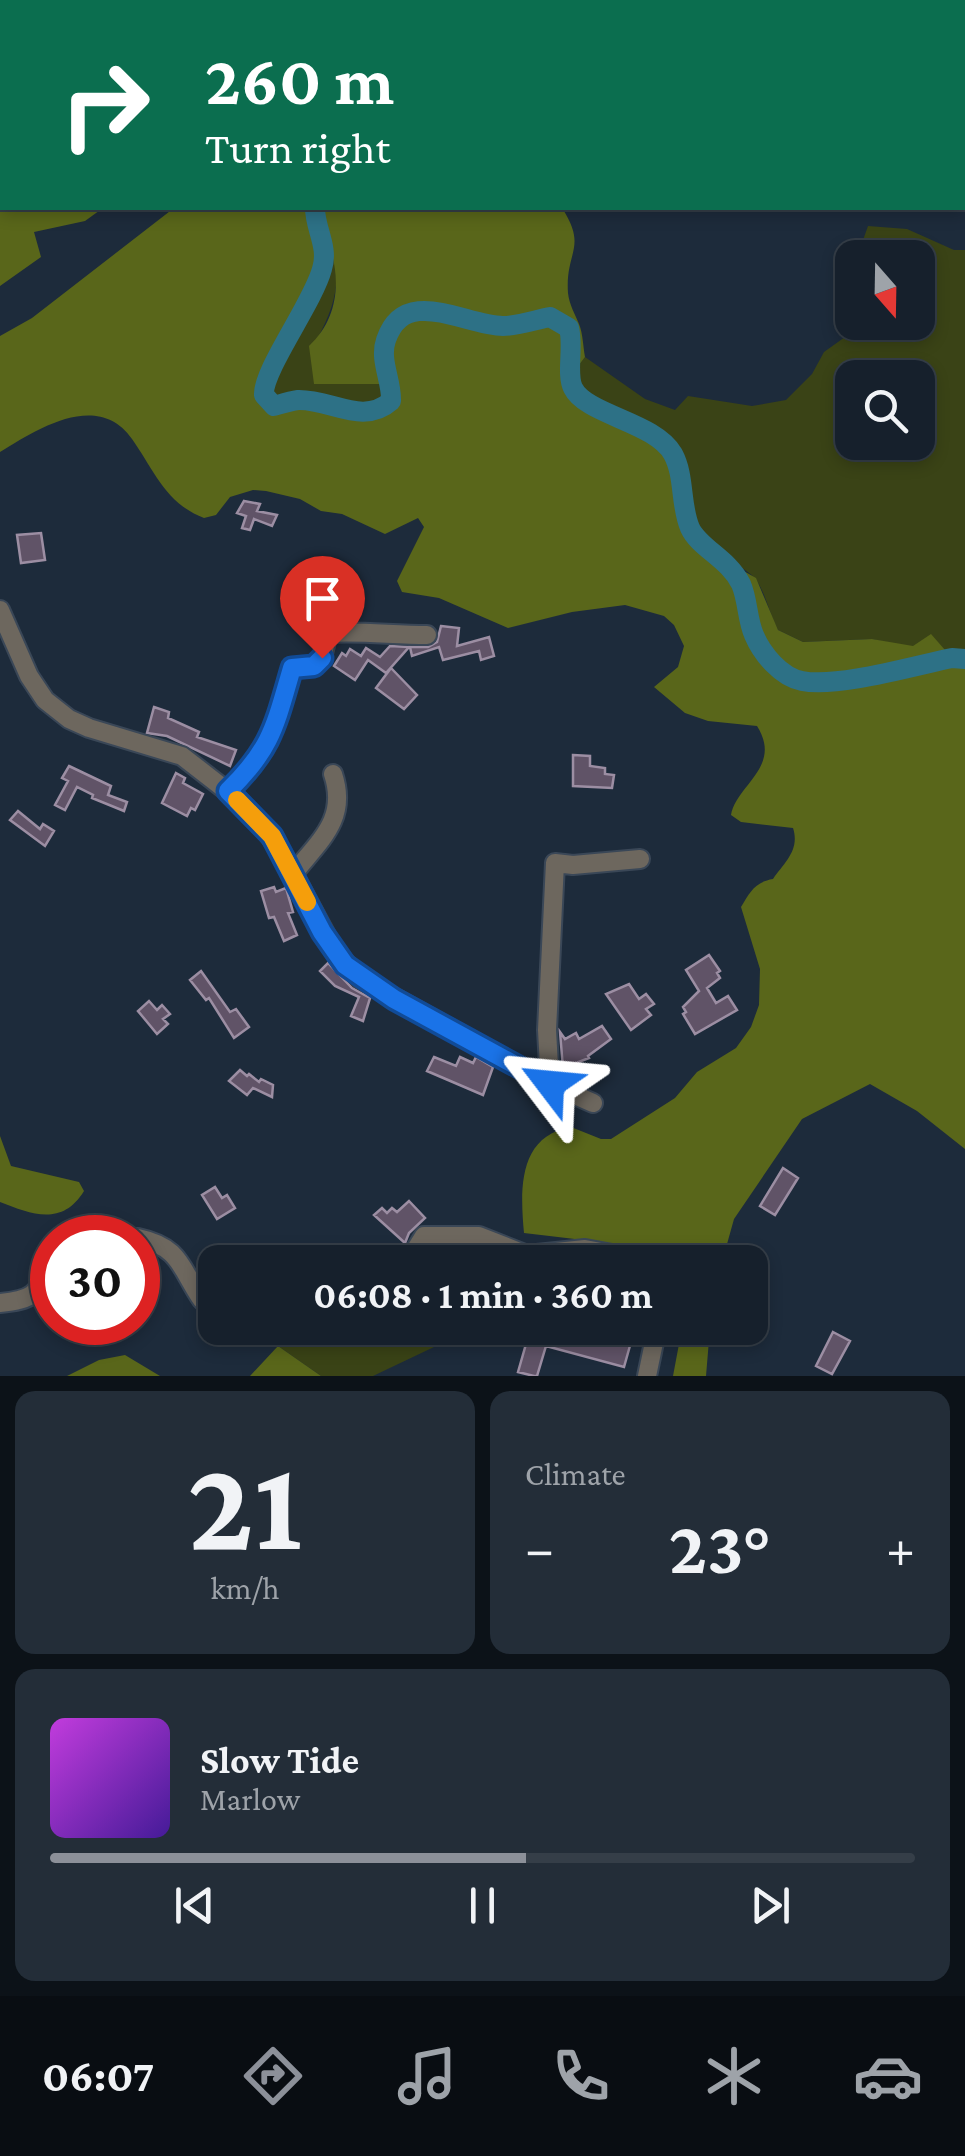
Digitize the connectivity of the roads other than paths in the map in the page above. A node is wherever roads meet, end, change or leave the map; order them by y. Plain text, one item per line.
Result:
1 (335, 604) dead end
2 (0, 610) edge
3 (328, 633) junction
4 (427, 635) dead end
5 (333, 774) dead end
6 (228, 791) junction
7 (640, 859) dead end
8 (294, 874) junction
9 (550, 1084) junction
10 (594, 1103) dead end
11 (160, 1245) edge
12 (418, 1245) edge
13 (501, 1245) edge
14 (198, 1292) edge
15 (30, 1297) edge
16 (0, 1303) edge
17 (654, 1345) edge
18 (647, 1376) edge

1 - 3 street
2 - 6 street
3 - 4 street
3 - 6 street
5 - 8 street
6 - 8 street
7 - 9 street
8 - 9 street
9 - 10 street
11 - 14 street
12 - 13 street
15 - 16 street
17 - 18 street

